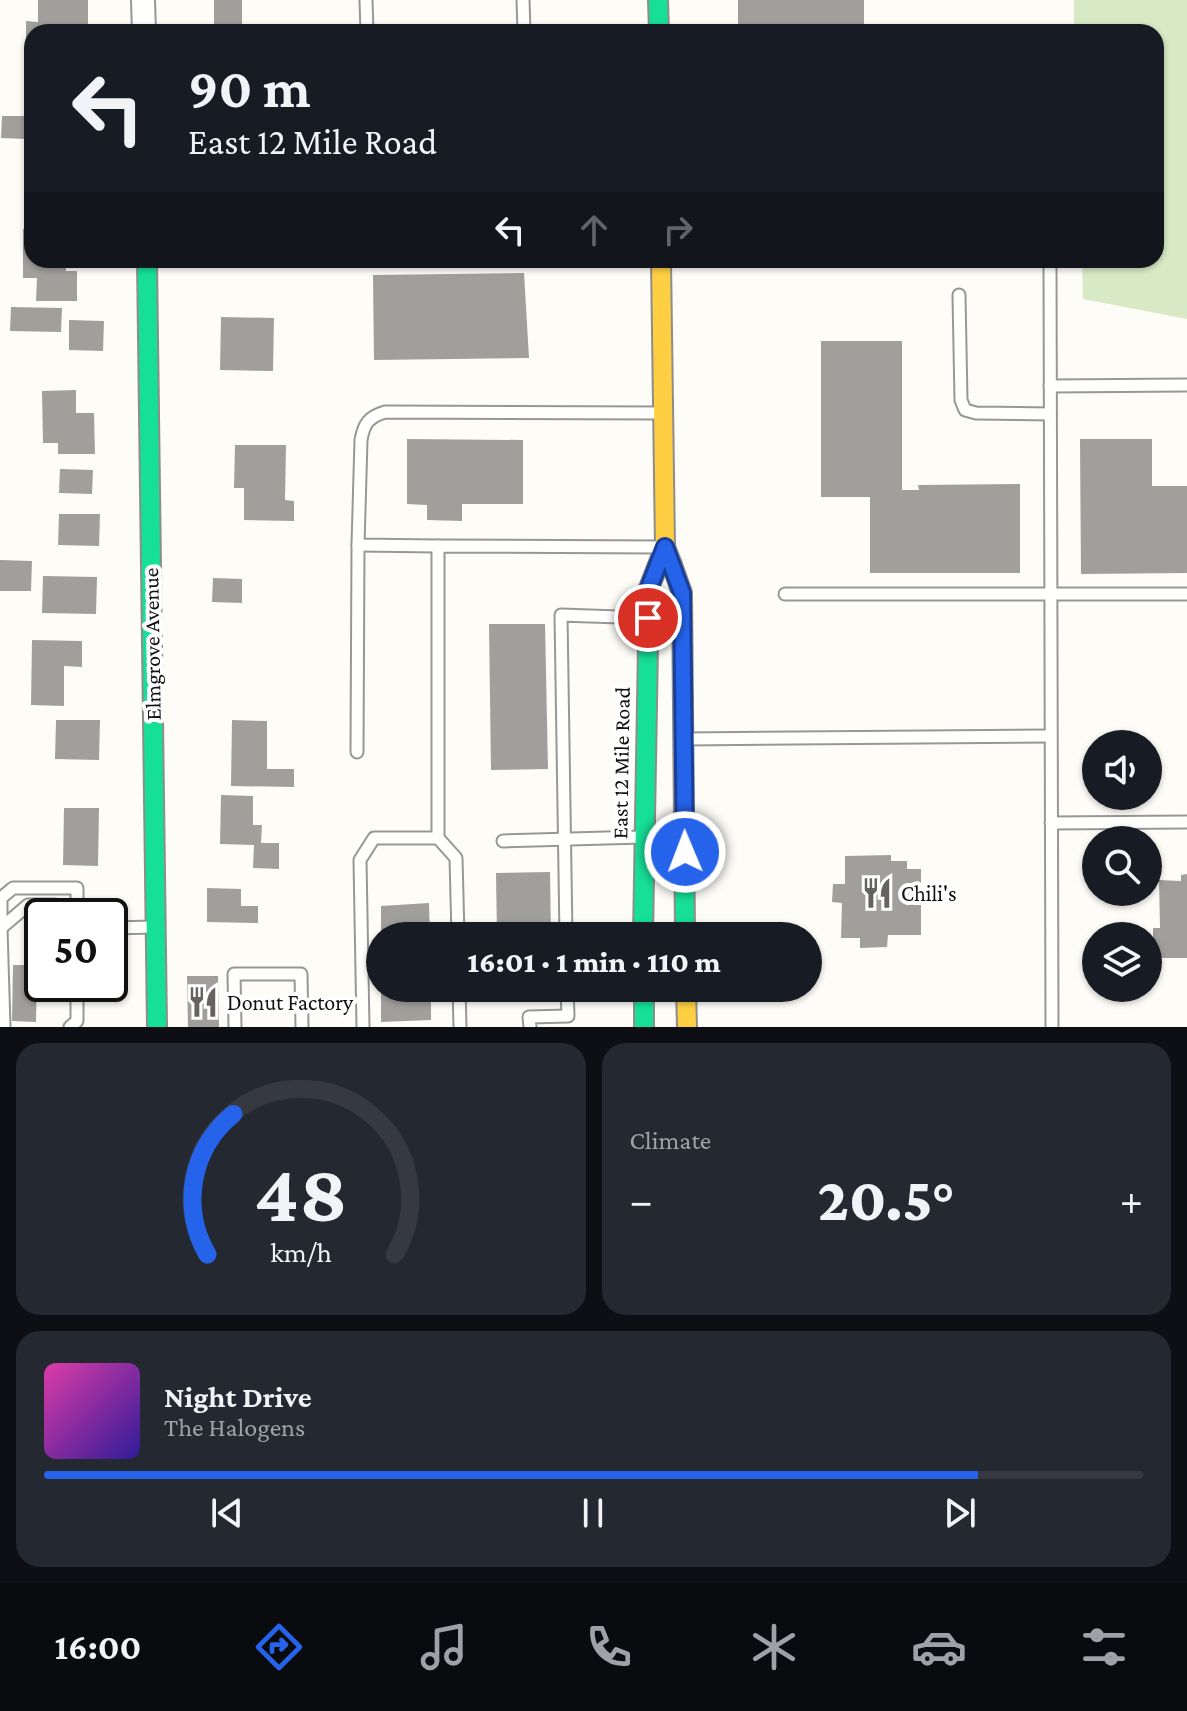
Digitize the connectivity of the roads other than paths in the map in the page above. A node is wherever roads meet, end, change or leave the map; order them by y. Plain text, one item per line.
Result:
1 (143, 0) edge
2 (366, 0) edge
3 (523, 0) edge
4 (658, 0) edge
5 (144, 24) edge
6 (367, 24) edge
7 (524, 24) edge
8 (659, 24) edge
9 (147, 268) edge
10 (661, 268) edge
11 (1050, 268) edge
12 (959, 295) dead end
13 (1187, 385) edge
14 (1050, 386) junction
15 (662, 413) junction
16 (1050, 414) junction
17 (358, 545) junction
18 (438, 546) junction
19 (665, 547) junction
20 (1050, 593) junction
21 (785, 594) dead end
22 (1187, 594) edge
23 (648, 618) junction
24 (1050, 736) junction
25 (684, 739) junction
26 (357, 752) dead end
27 (1187, 822) edge
28 (1051, 823) junction
29 (643, 837) junction
30 (438, 838) junction
31 (563, 839) junction
32 (503, 841) dead end
33 (77, 898) edge
34 (24, 908) edge
35 (458, 922) edge
36 (566, 922) edge
37 (643, 922) edge
38 (685, 922) edge
39 (156, 927) junction
40 (1, 928) edge
41 (128, 928) edge
42 (77, 1002) edge
43 (459, 1002) edge
44 (568, 1002) edge
45 (644, 1002) edge
46 (686, 1002) edge
47 (4, 1027) edge
48 (70, 1027) edge
49 (157, 1027) edge
50 (235, 1027) edge
51 (302, 1027) edge
52 (363, 1027) edge
53 (460, 1027) edge
54 (530, 1027) edge
55 (644, 1027) edge
56 (687, 1027) edge
57 (1052, 1027) edge

1 - 5 street
2 - 6 lane
3 - 7 lane
4 - 8 main road
9 - 39 main road, Elmgrove Avenue
10 - 15 main road, East 12 Mile Road
11 - 14 lane
12 - 16 lane
13 - 14 lane
14 - 16 lane
15 - 17 lane
15 - 19 main road, East 12 Mile Road
16 - 20 lane
17 - 18 lane
17 - 26 lane
18 - 19 lane
18 - 30 lane
19 - 23 main road, East 12 Mile Road
19 - 25 main road, East 12 Mile Road
20 - 21 lane
20 - 22 lane
20 - 24 lane
23 - 29 main road, East 12 Mile Road
23 - 31 lane
24 - 25 lane
24 - 28 lane
25 - 38 main road, East 12 Mile Road
27 - 28 lane
28 - 57 lane
29 - 31 lane
29 - 37 main road, East 12 Mile Road
30 - 35 lane
30 - 52 lane
31 - 32 lane
31 - 36 lane
33 - 40 lane
34 - 40 lane
39 - 41 lane
39 - 49 main road, Elmgrove Avenue
40 - 47 lane
42 - 48 lane
43 - 53 lane
44 - 54 lane
45 - 55 main road
46 - 56 main road
50 - 51 lane

